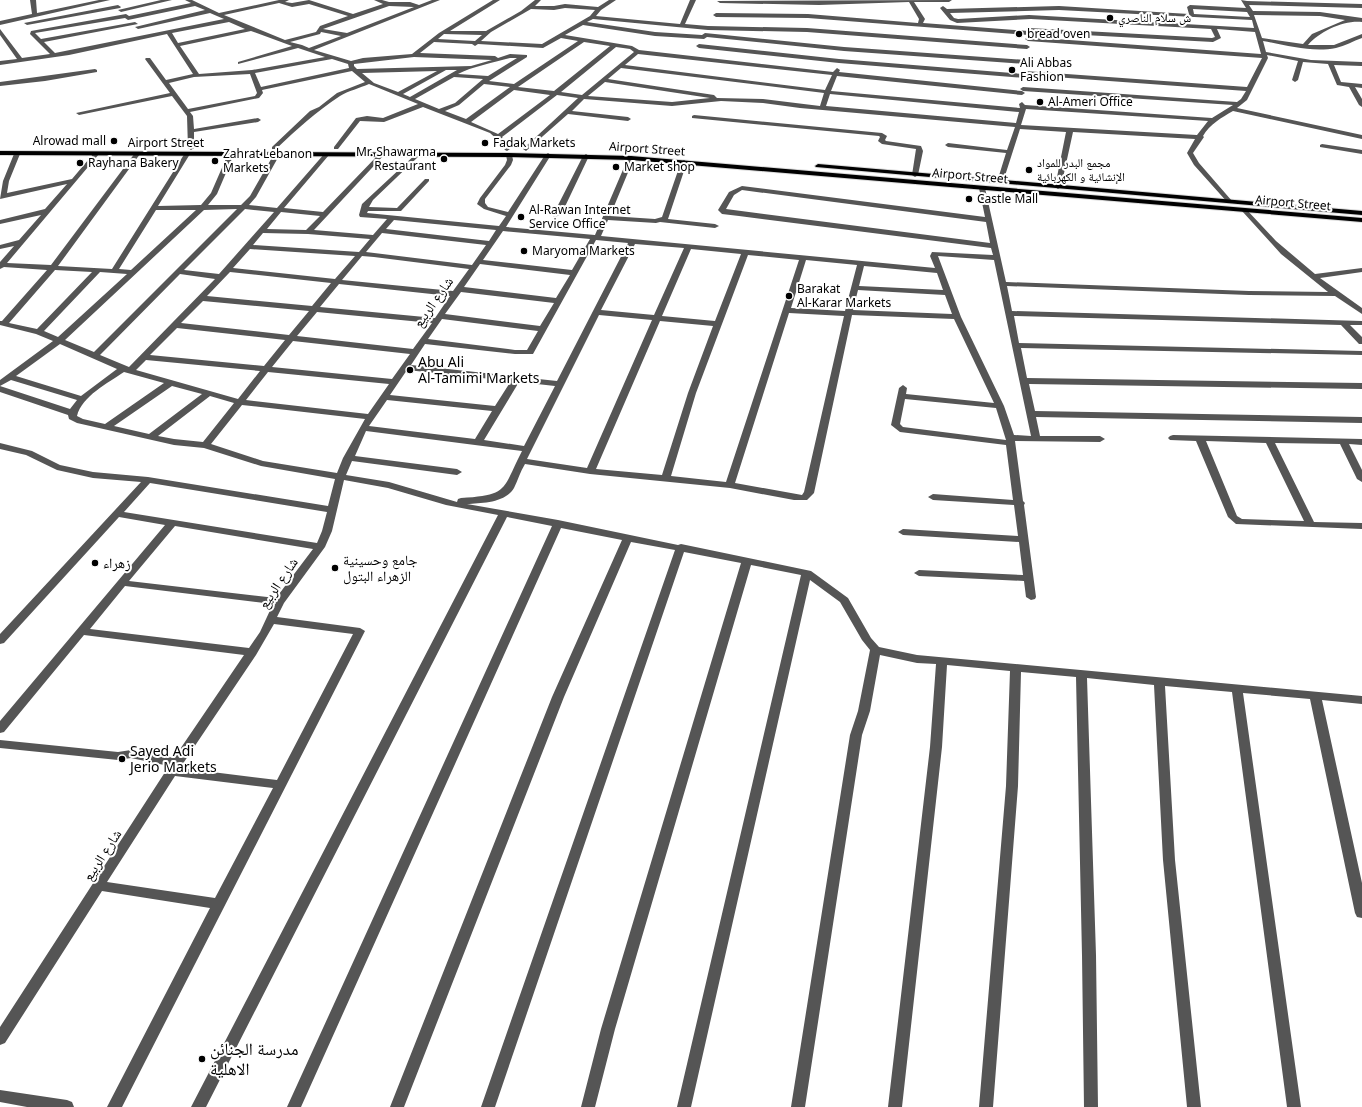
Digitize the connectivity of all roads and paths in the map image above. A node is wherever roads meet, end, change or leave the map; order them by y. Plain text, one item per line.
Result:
1 (33, 0) edge
2 (107, 0) edge
3 (112, 0) edge
4 (169, 0) edge
5 (188, 0) edge
6 (377, 0) edge
7 (437, 0) edge
8 (497, 0) edge
9 (538, 0) edge
10 (563, 0) edge
11 (613, 0) edge
12 (693, 0) edge
13 (721, 0) edge
14 (938, 0) edge
15 (949, 0) edge
16 (1028, 0) edge
17 (284, 1) edge
18 (911, 1) junction
19 (1244, 1) edge
20 (194, 2) edge
21 (828, 2) edge
22 (388, 4) junction
23 (1362, 6) edge
24 (420, 7) junction
25 (531, 7) junction
26 (554, 8) junction
27 (120, 9) junction
28 (599, 9) junction
29 (1028, 9) junction
30 (210, 11) junction
31 (946, 11) junction
32 (1251, 14) junction
33 (35, 15) junction
34 (217, 15) junction
35 (716, 15) junction
36 (353, 16) junction
37 (808, 16) junction
38 (1192, 16) junction
39 (127, 17) junction
40 (592, 17) junction
41 (827, 18) junction
42 (1029, 18) junction
43 (1351, 19) junction
44 (229, 20) junction
45 (1362, 20) edge
46 (25, 21) junction
47 (0, 23) edge
48 (582, 23) junction
49 (920, 25) junction
50 (137, 26) junction
51 (682, 26) junction
52 (1213, 27) junction
53 (708, 28) junction
54 (252, 29) junction
55 (320, 30) junction
56 (807, 30) junction
57 (1257, 30) junction
58 (0, 31) edge
59 (33, 32) junction
60 (169, 33) junction
61 (486, 33) junction
62 (847, 33) junction
63 (441, 34) junction
64 (1028, 34) junction
65 (347, 35) junction
66 (561, 36) junction
67 (1362, 36) edge
68 (149, 37) junction
69 (1260, 39) junction
70 (432, 40) junction
71 (584, 40) junction
72 (702, 40) junction
73 (40, 41) junction
74 (287, 42) junction
75 (475, 44) junction
76 (177, 45) junction
77 (615, 45) junction
78 (1305, 45) junction
79 (300, 46) junction
80 (543, 46) junction
81 (1027, 47) junction
82 (844, 49) junction
83 (310, 50) junction
84 (637, 52) junction
85 (414, 54) junction
86 (54, 55) junction
87 (1264, 55) junction
88 (525, 56) junction
89 (330, 58) junction
90 (686, 58) junction
91 (148, 59) dead end
92 (500, 59) junction
93 (21, 60) junction
94 (839, 61) junction
95 (1300, 61) junction
96 (1026, 62) junction
97 (1330, 62) junction
98 (0, 63) edge
99 (240, 63) dead end
100 (351, 63) junction
101 (1362, 64) edge
102 (620, 66) junction
103 (463, 68) junction
104 (445, 69) junction
105 (355, 70) junction
106 (94, 71) dead end
107 (252, 72) junction
108 (1025, 74) junction
109 (835, 75) junction
110 (196, 76) junction
111 (450, 76) junction
112 (489, 78) junction
113 (603, 80) junction
114 (1295, 80) dead end
115 (164, 82) junction
116 (370, 82) junction
117 (483, 82) junction
118 (0, 84) edge
119 (1351, 85) junction
120 (1362, 86) edge
121 (514, 87) junction
122 (258, 89) junction
123 (1249, 89) junction
124 (1022, 91) junction
125 (827, 92) junction
126 (556, 93) junction
127 (173, 94) junction
128 (397, 95) junction
129 (583, 97) junction
130 (1360, 98) edge
131 (728, 99) junction
132 (409, 100) junction
133 (422, 105) junction
134 (1362, 105) edge
135 (1236, 106) junction
136 (823, 108) junction
137 (1023, 109) junction
138 (439, 111) junction
139 (79, 112) dead end
140 (186, 112) junction
141 (566, 112) junction
142 (1294, 116) dead end
143 (694, 117) dead end
144 (628, 118) dead end
145 (258, 120) dead end
146 (1214, 120) junction
147 (468, 121) junction
148 (1018, 126) junction
149 (1070, 130) junction
150 (190, 131) junction
151 (498, 137) junction
152 (1201, 137) junction
153 (1362, 137) edge
154 (948, 145) dead end
155 (1322, 146) dead end
156 (0, 148) edge
157 (67, 148) junction
158 (336, 148) junction
159 (526, 149) junction
160 (189, 151) junction
161 (275, 151) junction
162 (95, 152) junction
163 (367, 152) junction
164 (389, 152) junction
165 (508, 152) junction
166 (1010, 152) junction
167 (1362, 152) edge
168 (0, 153) edge
169 (17, 154) junction
170 (62, 154) junction
171 (137, 154) junction
172 (230, 154) junction
173 (328, 154) junction
174 (417, 155) junction
175 (548, 155) junction
176 (586, 156) junction
177 (631, 158) junction
178 (684, 162) junction
179 (744, 163) junction
180 (773, 166) junction
181 (915, 175) junction
182 (74, 180) junction
183 (427, 180) dead end
184 (1000, 182) junction
185 (1058, 187) junction
186 (982, 188) junction
187 (2, 197) edge
188 (1230, 202) junction
189 (203, 207) junction
190 (243, 207) junction
191 (153, 208) junction
192 (364, 209) junction
193 (281, 210) junction
194 (1244, 210) junction
195 (47, 211) junction
196 (1362, 213) edge
197 (325, 214) junction
198 (557, 214) dead end
199 (510, 215) junction
200 (606, 218) junction
201 (391, 219) junction
202 (661, 220) junction
203 (989, 220) junction
204 (1362, 220) edge
205 (0, 222) edge
206 (714, 226) dead end
207 (500, 229) junction
208 (263, 231) junction
209 (381, 231) junction
210 (308, 232) junction
211 (375, 237) junction
212 (596, 238) junction
213 (21, 242) junction
214 (632, 242) junction
215 (490, 243) junction
216 (995, 246) junction
217 (0, 247) edge
218 (248, 247) junction
219 (688, 247) junction
220 (745, 252) junction
221 (360, 254) junction
222 (803, 258) junction
223 (997, 258) junction
224 (861, 263) junction
225 (476, 264) junction
226 (1, 266) edge
227 (52, 268) junction
228 (228, 270) junction
229 (1362, 270) edge
230 (97, 271) junction
231 (114, 271) junction
232 (939, 271) junction
233 (134, 272) junction
234 (179, 272) junction
235 (574, 273) junction
236 (222, 277) junction
237 (1312, 277) junction
238 (338, 280) junction
239 (1003, 284) junction
240 (855, 288) junction
241 (457, 291) junction
242 (948, 293) junction
243 (1336, 294) junction
244 (201, 298) junction
245 (558, 301) junction
246 (316, 308) junction
247 (786, 310) junction
248 (597, 312) junction
249 (1362, 312) edge
250 (848, 313) junction
251 (1009, 313) junction
252 (656, 317) junction
253 (957, 317) junction
254 (438, 319) junction
255 (1343, 322) junction
256 (2, 323) edge
257 (1362, 323) edge
258 (718, 324) junction
259 (174, 326) junction
260 (542, 329) junction
261 (39, 332) junction
262 (292, 337) junction
263 (59, 341) junction
264 (423, 341) junction
265 (1362, 342) edge
266 (1016, 345) junction
267 (415, 352) junction
268 (1362, 353) edge
269 (95, 356) junction
270 (143, 357) junction
271 (405, 367) junction
272 (267, 368) junction
273 (127, 369) junction
274 (10, 377) junction
275 (516, 379) junction
276 (1024, 381) junction
277 (171, 382) junction
278 (395, 382) junction
279 (0, 384) edge
280 (560, 384) junction
281 (1362, 386) edge
282 (0, 389) edge
283 (209, 393) junction
284 (384, 397) junction
285 (82, 400) junction
286 (238, 402) junction
287 (1000, 406) junction
288 (498, 409) junction
289 (72, 413) junction
290 (1031, 414) junction
291 (370, 417) junction
292 (1362, 420) edge
293 (108, 427) junction
294 (363, 428) junction
295 (151, 437) junction
296 (1036, 438) junction
297 (1173, 438) dead end
298 (1100, 439) dead end
299 (1200, 439) junction
300 (1011, 440) junction
301 (1269, 440) junction
302 (478, 442) junction
303 (1343, 442) junction
304 (1362, 442) edge
305 (205, 445) junction
306 (0, 446) edge
307 (527, 449) junction
308 (348, 458) junction
309 (521, 461) junction
310 (590, 471) junction
311 (457, 472) dead end
312 (340, 478) junction
313 (666, 478) junction
314 (1362, 479) edge
315 (148, 480) junction
316 (730, 485) junction
317 (933, 497) dead end
318 (450, 502) junction
319 (1020, 503) junction
320 (332, 510) junction
321 (504, 513) junction
322 (118, 514) junction
323 (172, 523) junction
324 (558, 523) junction
325 (1311, 525) junction
326 (1362, 526) edge
327 (903, 532) dead end
328 (628, 537) junction
329 (1024, 539) junction
330 (320, 547) junction
331 (681, 547) junction
332 (747, 560) junction
333 (919, 572) dead end
334 (807, 573) junction
335 (1029, 578) junction
336 (122, 583) junction
337 (1031, 597) dead end
338 (279, 602) junction
339 (270, 620) junction
340 (81, 632) junction
341 (0, 641) edge
342 (875, 650) junction
343 (252, 652) junction
344 (942, 662) junction
345 (1016, 668) junction
346 (1080, 674) junction
347 (1159, 681) junction
348 (1237, 689) junction
349 (1315, 696) junction
350 (1362, 700) edge
351 (0, 729) edge
352 (0, 744) edge
353 (175, 767) junction
354 (281, 784) junction
355 (99, 886) junction
356 (219, 904) junction
357 (1362, 913) edge
358 (0, 1039) edge
359 (0, 1096) edge
360 (67, 1107) edge
361 (114, 1107) edge
362 (198, 1107) edge
363 (294, 1107) edge
364 (397, 1107) edge
365 (488, 1107) edge
366 (588, 1107) edge
367 (684, 1107) edge
368 (798, 1107) edge
369 (895, 1107) edge
370 (986, 1107) edge
371 (1091, 1107) edge
372 (1194, 1107) edge
373 (1294, 1107) edge

1 - 33 street
2 - 33 street
3 - 27 street
4 - 27 street
5 - 20 street
6 - 22 street
7 - 24 street
8 - 63 street
9 - 25 street
10 - 26 street
11 - 28 street
12 - 51 street
13 - 21 street
13 - 35 street
14 - 15 street
14 - 18 street
14 - 31 street
16 - 29 street
17 - 34 street
17 - 36 street
18 - 21 street
18 - 49 street
19 - 23 street
19 - 32 street
20 - 30 street
20 - 39 street
21 - 41 street
22 - 24 street
22 - 36 street
24 - 65 street
25 - 26 street
25 - 61 street
26 - 28 street
27 - 39 street
27 - 46 street
28 - 40 street
29 - 31 street
29 - 38 street
29 - 42 street
30 - 34 street
30 - 50 street
31 - 42 street
32 - 38 street
32 - 38 street
32 - 43 street
32 - 57 street
33 - 46 street
34 - 44 street
35 - 37 street
35 - 53 street
36 - 55 street
37 - 41 street
37 - 56 street
39 - 50 street
39 - 59 street
40 - 48 street
40 - 51 street
41 - 49 street
42 - 52 street
42 - 64 street
43 - 45 street
43 - 78 street
44 - 54 street
44 - 60 street
46 - 47 street
46 - 59 street
48 - 66 street
48 - 72 street
49 - 64 street
50 - 68 street
50 - 73 street
51 - 53 street
52 - 57 street
52 - 64 street
53 - 56 street
53 - 72 street
54 - 74 street
54 - 76 street
55 - 65 street
55 - 74 street
56 - 62 street
57 - 69 street
58 - 93 street
59 - 73 street
60 - 68 street
60 - 76 street
61 - 63 street
61 - 75 street
62 - 81 street
62 - 82 street
63 - 70 street
64 - 81 street
64 - 87 street
65 - 83 street
66 - 71 street
66 - 80 street
67 - 78 street
68 - 86 street
69 - 78 street
69 - 87 street
70 - 75 street
70 - 85 street
71 - 77 street
71 - 121 street
72 - 82 street
72 - 90 street
72 - 94 street
73 - 86 street
74 - 79 street
75 - 80 street
76 - 110 street
77 - 84 street
77 - 126 street
79 - 83 street
79 - 99 street
80 - 88 street
81 - 96 street
82 - 94 street
82 - 96 street
83 - 89 street
84 - 90 street
84 - 102 street
85 - 92 street
85 - 100 street
86 - 93 street
87 - 95 street
87 - 123 street
88 - 92 street
88 - 112 street
89 - 100 street
89 - 107 street
90 - 109 street
91 - 115 street
92 - 103 street
93 - 98 street
94 - 108 street
94 - 109 street
95 - 97 street
95 - 114 street
96 - 108 street
97 - 101 street
97 - 119 street
100 - 105 street
102 - 113 street
102 - 125 street
103 - 104 street
103 - 111 street
104 - 105 street
104 - 128 street
105 - 116 street
105 - 122 street
106 - 118 street
107 - 110 street
107 - 122 street
108 - 123 street
108 - 124 street
109 - 124 street
109 - 125 street
110 - 115 street
111 - 112 street
111 - 132 street
112 - 117 street
113 - 129 street
113 - 131 street
115 - 127 street
116 - 128 street
116 - 161 street
117 - 121 street
117 - 138 street
119 - 120 street
119 - 130 street
121 - 126 street
121 - 147 street
122 - 140 street
123 - 135 street
124 - 135 street
124 - 137 street
125 - 136 street
125 - 137 street
126 - 129 street
126 - 151 street
127 - 139 street
127 - 140 street
128 - 132 street
129 - 131 street
129 - 141 street
130 - 134 street
131 - 136 street
132 - 133 street
133 - 138 street
133 - 158 street
135 - 142 street
135 - 146 street
135 - 153 street
136 - 148 street
137 - 146 street
137 - 148 street
138 - 147 street
140 - 150 street
141 - 144 street
141 - 159 street
143 - 181 street
145 - 150 street
146 - 152 street
147 - 151 street
148 - 149 street
148 - 166 street
149 - 152 street
149 - 185 street
150 - 160 street
151 - 165 street
152 - 188 street
154 - 166 street
155 - 167 street
156 - 157 main road, Airport Street
157 - 162 main road, Airport Street
157 - 170 main road
158 - 161 main road, Airport Street
158 - 163 main road, Airport Street
159 - 165 main road, Airport Street
159 - 179 main road, Airport Street
160 - 161 main road, Airport Street
160 - 162 main road, Airport Street
160 - 171 main road, Airport Street
160 - 172 main road, Airport Street
160 - 191 street
161 - 172 main road, Airport Street
161 - 173 main road, Airport Street
161 - 190 street
162 - 170 main road, Airport Street
162 - 171 main road, Airport Street
162 - 182 street
163 - 164 main road, Airport Street
163 - 164 main road, Airport Street
163 - 173 main road, Airport Street
164 - 165 main road, Airport Street
164 - 174 main road, Airport Street
164 - 197 street
165 - 174 main road, Airport Street
165 - 175 main road, Airport Street
165 - 199 street
166 - 184 street
168 - 169 main road, Airport Street
169 - 170 main road, Airport Street
169 - 187 street
171 - 227 street
172 - 189 street
173 - 193 street
174 - 192 street
175 - 176 main road, Airport Street
175 - 199 street, شارع الربيع
176 - 177 main road, Airport Street
176 - 198 street
177 - 178 main road, Airport Street
177 - 200 street
178 - 179 main road, Airport Street
178 - 202 street
179 - 180 main road, Airport Street
180 - 181 main road, Airport Street
180 - 186 main road, Airport Street
181 - 184 main road, Airport Street
182 - 187 street
182 - 195 street
183 - 192 street
184 - 185 main road, Airport Street
185 - 188 main road, Airport Street
186 - 194 main road, Airport Street
186 - 203 street
188 - 196 main road, Airport Street
189 - 190 street
189 - 191 street
189 - 233 street
190 - 193 street
190 - 234 street
191 - 231 street
192 - 201 street
193 - 197 street
193 - 208 street
194 - 204 main road, Airport Street
194 - 237 street
195 - 205 street
195 - 213 street
197 - 210 street
199 - 207 street, شارع الربيع
200 - 202 street
200 - 212 street
201 - 207 street
201 - 209 street
202 - 206 street
203 - 216 street
203 - 216 street
207 - 212 street
207 - 215 street, شارع الربيع
208 - 210 street
208 - 218 street
209 - 211 street
209 - 215 street
210 - 211 street
211 - 221 street
212 - 214 street
212 - 235 street
213 - 217 street
213 - 226 street
214 - 219 street
214 - 248 street
215 - 225 street, شارع الربيع
216 - 223 street
218 - 221 street
218 - 228 street
219 - 220 street
219 - 252 street
220 - 222 street
220 - 258 street
221 - 225 street
221 - 238 street
222 - 224 street
222 - 247 street
223 - 232 street
223 - 239 street
224 - 232 street
224 - 240 street
225 - 235 street
225 - 241 street, شارع الربيع
226 - 227 street
227 - 230 street
227 - 256 street
228 - 236 street
228 - 238 street
229 - 237 street
230 - 231 street
230 - 261 street
231 - 233 street
232 - 242 street
233 - 263 street
234 - 236 street
234 - 269 street
235 - 245 street
236 - 244 street
237 - 243 street
238 - 241 street
238 - 246 street
239 - 243 street
239 - 251 street
240 - 242 street
240 - 250 street
241 - 245 street
241 - 254 street, شارع الربيع
242 - 253 street
243 - 249 street
244 - 246 street
244 - 259 street
245 - 260 street
246 - 254 street
246 - 262 street
247 - 250 street
247 - 316 street
248 - 252 street
248 - 280 street
250 - 253 street
250 - 316 street
251 - 255 street
251 - 266 street
252 - 258 street
252 - 310 street
253 - 287 street
254 - 260 street
254 - 264 street, شارع الربيع
255 - 257 street
255 - 265 street
256 - 261 street
258 - 313 street
259 - 262 street
259 - 270 street
260 - 264 street
261 - 263 street
262 - 267 street
262 - 272 street
263 - 269 street
263 - 274 street
264 - 267 street, شارع الربيع
266 - 268 street
266 - 276 street
267 - 271 street, شارع الربيع
269 - 273 street
270 - 272 street
270 - 273 street
271 - 275 street
271 - 278 street, شارع الربيع
272 - 278 street
272 - 286 street
273 - 277 street
273 - 285 street
274 - 279 street
274 - 285 street
275 - 280 street
275 - 288 street
276 - 281 street
276 - 290 street
277 - 283 street
277 - 293 street
278 - 284 street, شارع الربيع
280 - 307 street
282 - 289 street
283 - 286 street
283 - 295 street
284 - 288 street
284 - 291 street, شارع الربيع
285 - 289 street
286 - 291 street
286 - 305 street
287 - 300 street
287 - 300 street
288 - 302 street
289 - 293 street
290 - 292 street
290 - 296 street
291 - 294 street, شارع الربيع
293 - 295 street
294 - 302 street
294 - 308 street, شارع الربيع
295 - 305 street
296 - 298 street
296 - 300 street
297 - 299 street
299 - 301 street
299 - 325 street
300 - 319 street
301 - 303 street
301 - 325 street
302 - 307 street
303 - 304 street
303 - 314 street
305 - 312 street
306 - 315 street
307 - 309 street
308 - 311 street
308 - 312 street, شارع الربيع
309 - 310 street
309 - 318 street
310 - 313 street
312 - 318 street
312 - 320 street, شارع الربيع
313 - 316 street
315 - 320 street
315 - 322 street
317 - 319 street
318 - 321 street
319 - 329 street
320 - 330 street, شارع الربيع
321 - 324 street
321 - 362 street
322 - 323 street
322 - 341 street
323 - 330 street
323 - 336 street
324 - 328 street
324 - 363 street
325 - 326 street
327 - 329 street
328 - 331 street
328 - 364 street
329 - 335 street
330 - 338 street, شارع الربيع
331 - 332 street
331 - 365 street
332 - 334 street
332 - 366 street
333 - 335 street
334 - 342 street
334 - 367 street
335 - 337 street
336 - 338 street
336 - 340 street
338 - 339 street, شارع الربيع
339 - 343 street, شارع الربيع
339 - 354 street
340 - 343 street
340 - 351 street
342 - 344 street
342 - 368 street
343 - 353 street, شارع الربيع
344 - 345 street
344 - 369 street
345 - 346 street
345 - 370 street
346 - 347 street
346 - 371 street
347 - 348 street
347 - 372 street
348 - 349 street
348 - 373 street
349 - 350 street
349 - 357 street
352 - 353 street
353 - 354 street
353 - 355 street, شارع الربيع
354 - 356 street
355 - 356 street
355 - 358 street, شارع الربيع
356 - 361 street
359 - 360 street

